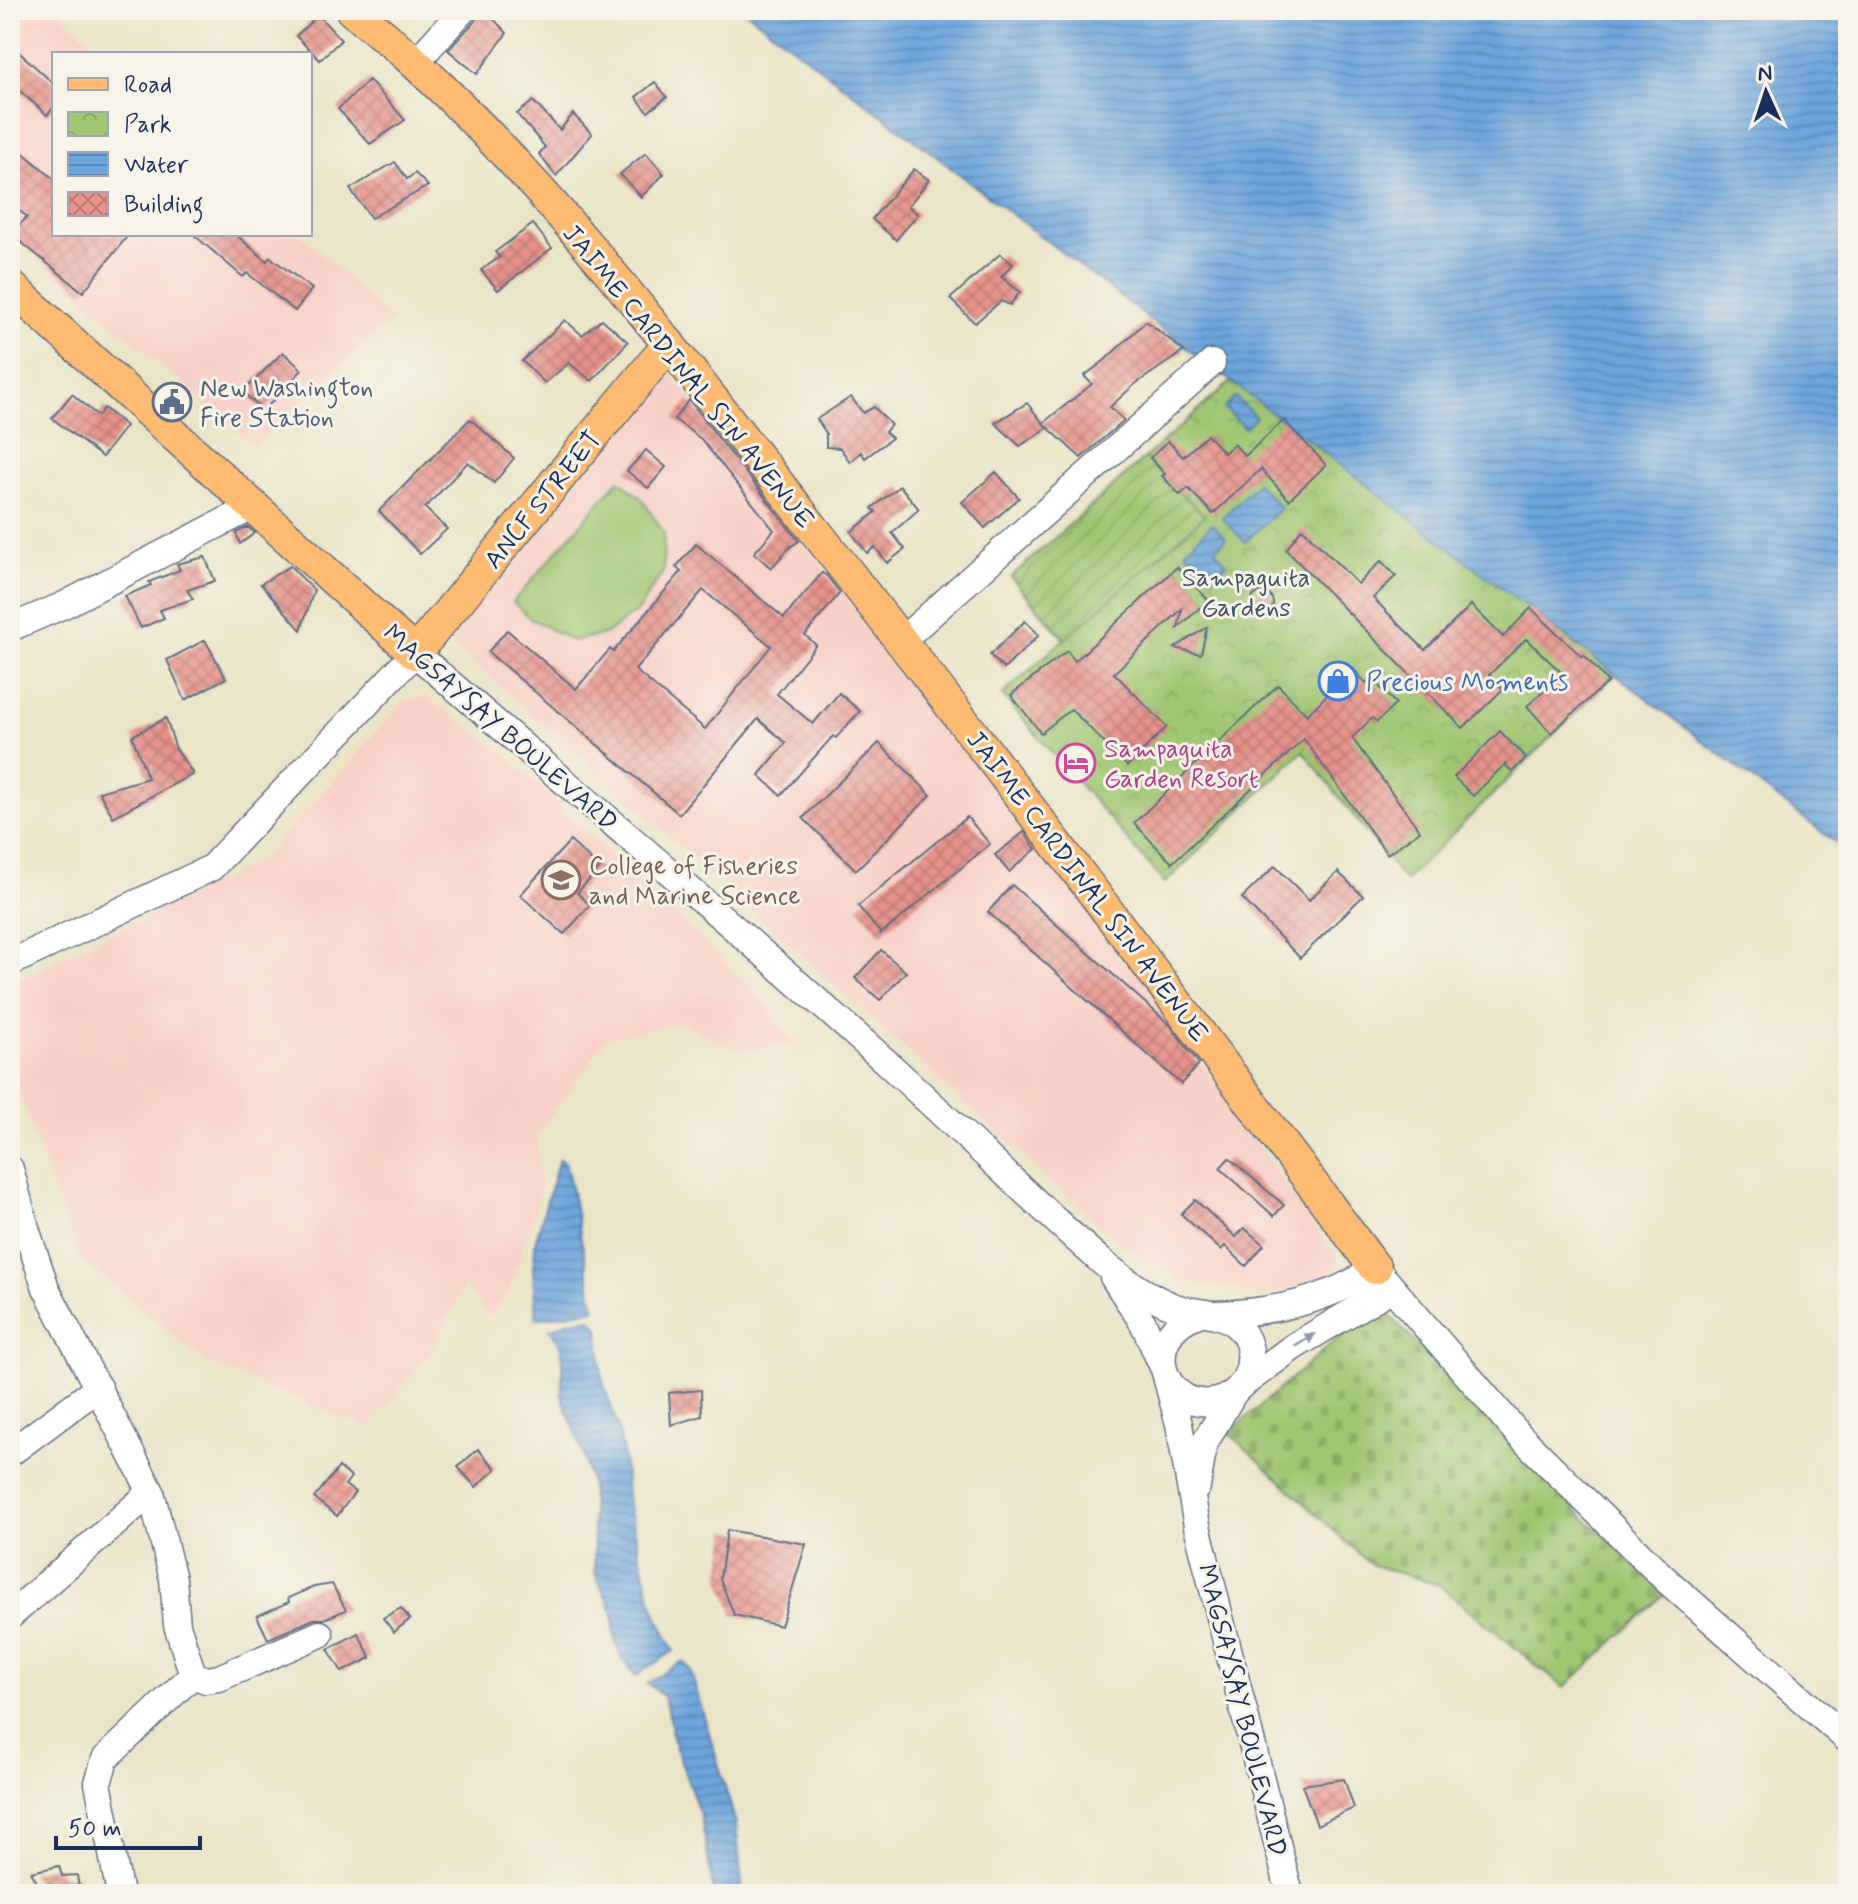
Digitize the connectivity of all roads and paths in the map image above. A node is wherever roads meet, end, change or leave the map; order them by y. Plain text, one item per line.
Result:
1 (352, 10) edge
2 (463, 10) edge
3 (415, 63) junction
4 (10, 286) edge
5 (669, 344) junction
6 (1212, 363) dead end
7 (254, 506) junction
8 (10, 628) edge
9 (901, 641) junction
10 (415, 653) junction
11 (10, 963) edge
12 (10, 1169) edge
13 (1102, 1261) junction
14 (1383, 1278) junction
15 (1205, 1314) junction
16 (1164, 1371) junction
17 (99, 1387) junction
18 (1237, 1389) junction
19 (10, 1453) edge
20 (151, 1492) junction
21 (1197, 1526) junction
22 (10, 1616) edge
23 (320, 1634) dead end
24 (193, 1675) junction
25 (1848, 1740) edge
26 (120, 1894) edge
27 (1290, 1894) edge

1 - 3 main road, JAIME CARDINAL SIN AVENUE
2 - 3 street
3 - 5 main road, JAIME CARDINAL SIN AVENUE
4 - 7 main road, MAGSAYSAY BOULEVARD
5 - 9 main road, JAIME CARDINAL SIN AVENUE
5 - 10 main road, ANCF STREET
6 - 9 street
7 - 8 street
7 - 10 main road, MAGSAYSAY BOULEVARD
9 - 14 main road, JAIME CARDINAL SIN AVENUE
10 - 11 street
10 - 13 street, MAGSAYSAY BOULEVARD
12 - 17 street
13 - 15 street, MAGSAYSAY BOULEVARD
13 - 16 street, MAGSAYSAY BOULEVARD
14 - 15 street, MAGSAYSAY BOULEVARD
18 -> 14 street, MAGSAYSAY BOULEVARD
14 - 25 street, JAIME CARDINAL SIN AVENUE
15 - 16 street
15 - 18 street
16 - 18 street
16 - 21 street, MAGSAYSAY BOULEVARD
17 - 19 street
17 - 20 street
18 - 21 street, MAGSAYSAY BOULEVARD
20 - 22 street
20 - 24 street
21 - 27 street, MAGSAYSAY BOULEVARD
23 - 24 street
24 - 26 street

